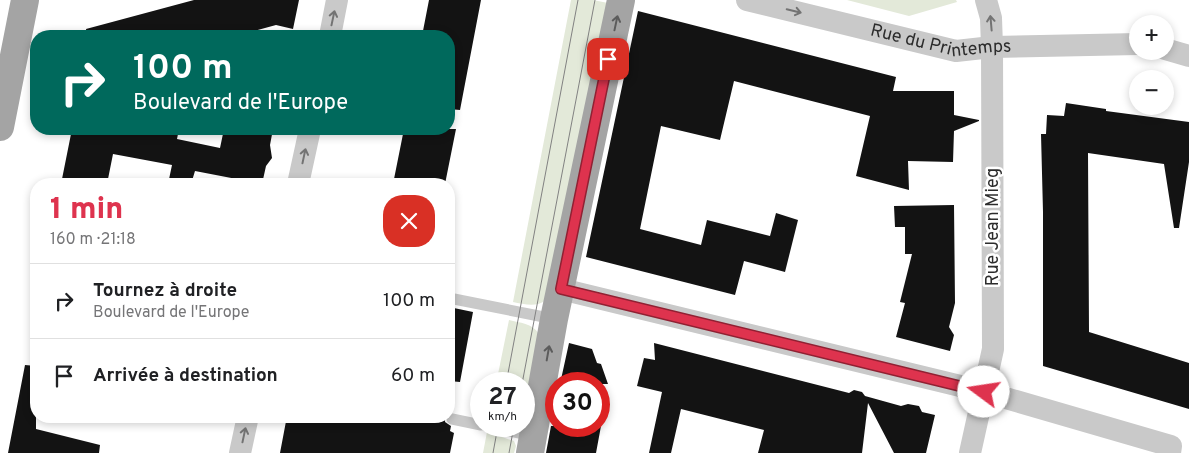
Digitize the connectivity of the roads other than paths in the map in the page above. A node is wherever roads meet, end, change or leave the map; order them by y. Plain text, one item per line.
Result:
1 (25, 0) edge
2 (337, 0) edge
3 (621, 0) edge
4 (747, 0) edge
5 (986, 0) edge
6 (331, 30) edge
7 (1129, 44) edge
8 (992, 47) junction
9 (1174, 52) edge
10 (1189, 56) edge
11 (0, 127) edge
12 (309, 135) edge
13 (299, 178) edge
14 (561, 289) junction
15 (455, 299) edge
16 (554, 319) junction
17 (984, 392) junction
18 (455, 420) edge
19 (246, 423) edge
20 (470, 423) edge
21 (512, 437) edge
22 (531, 445) edge
23 (240, 453) edge
24 (970, 453) edge
25 (1170, 453) edge

1 - 11 main road
6 -> 2 street
14 -> 3 main road
4 -> 8 street, Rue du Printemps
8 -> 5 street, Rue Jean Mieg
7 - 8 street, Rue du Printemps
8 - 17 street, Rue Jean Mieg
9 - 10 street
13 -> 12 street
14 - 16 main road
14 - 17 street
15 - 16 lane
22 -> 16 main road
17 - 24 street, Rue Jean Mieg
17 - 25 street
18 - 20 lane
23 -> 19 street
21 - 22 lane

